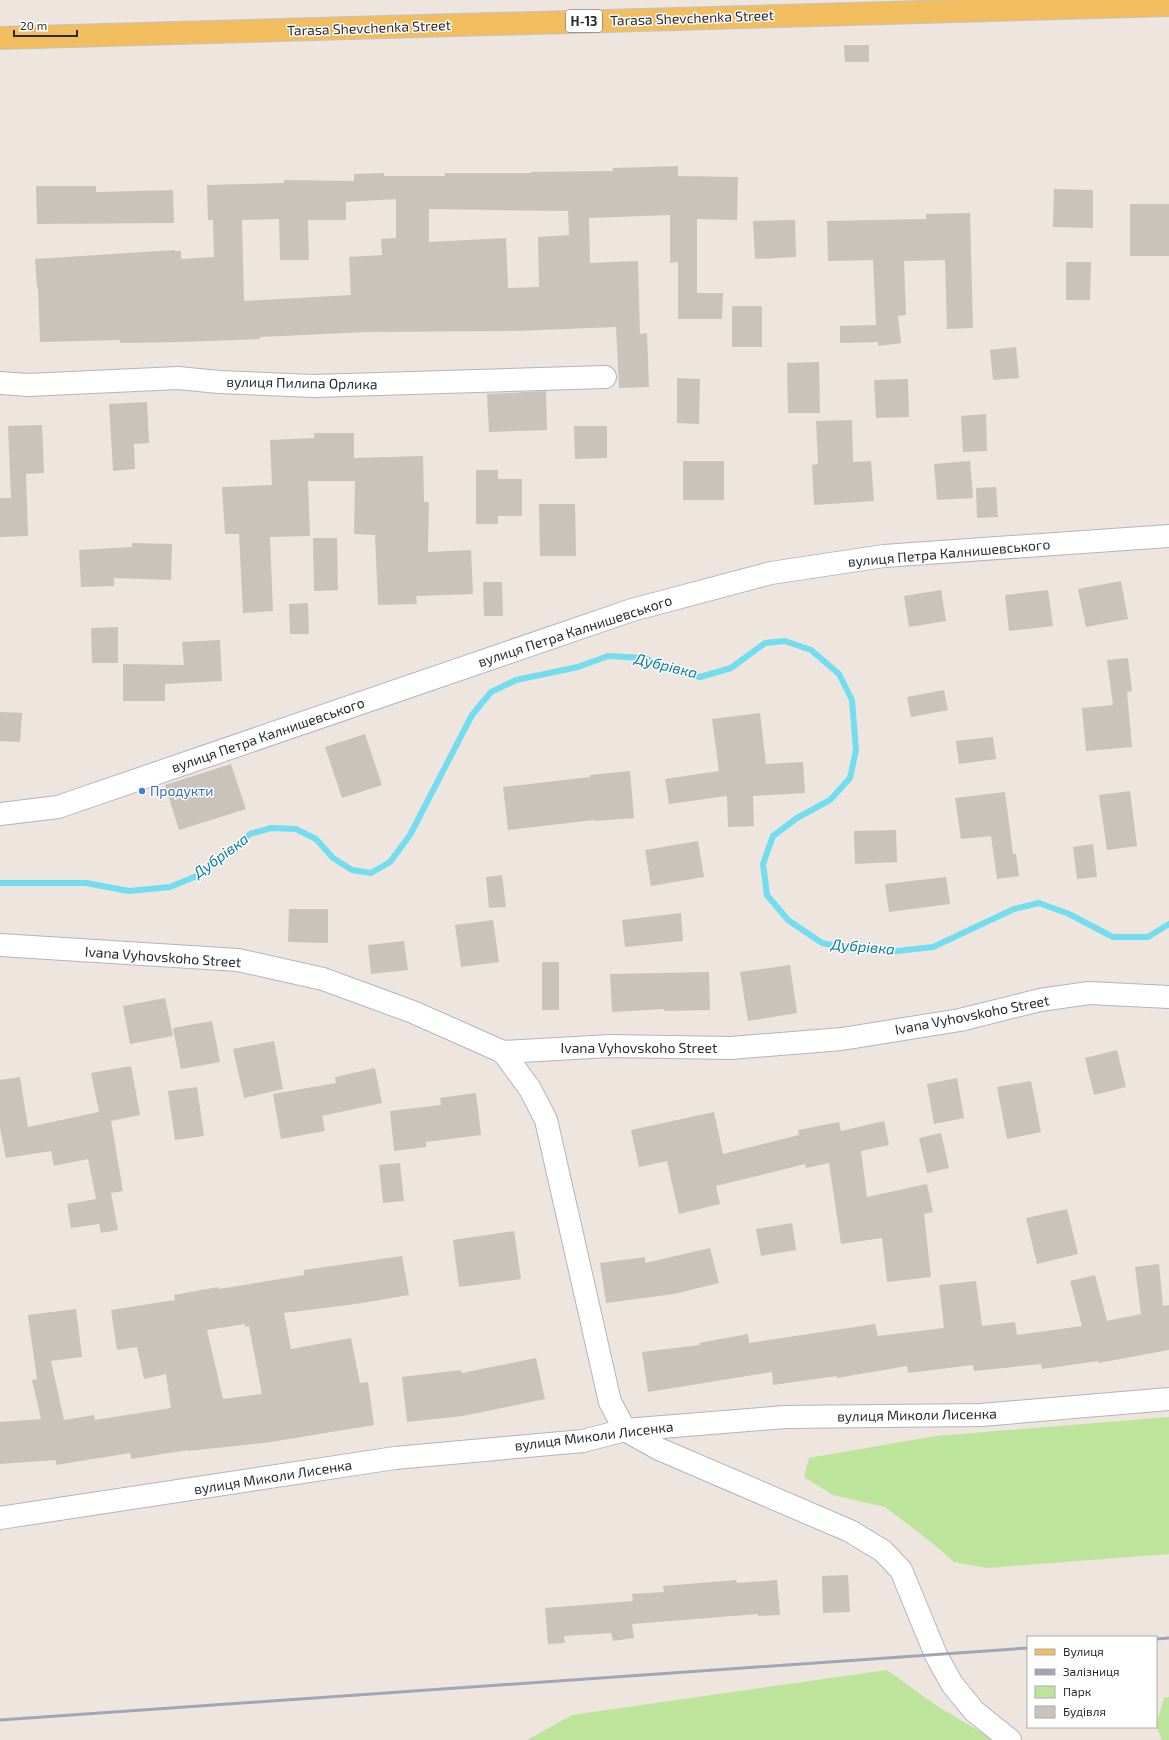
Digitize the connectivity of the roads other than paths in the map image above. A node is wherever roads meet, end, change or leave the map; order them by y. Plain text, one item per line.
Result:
1 (1169, 5) edge
2 (0, 38) edge
3 (605, 377) dead end
4 (0, 383) edge
5 (1169, 536) edge
6 (0, 814) edge
7 (0, 945) edge
8 (1169, 997) edge
9 (503, 1052) junction
10 (1169, 1399) edge
11 (626, 1430) junction
12 (0, 1518) edge
13 (1010, 1740) edge

1 - 2 main road, Tarasa Shevchenka Street / Н-13
3 - 4 street, вулиця Пилипа Орлика
5 - 6 street, вулиця Петра Калнишевського
7 - 9 street, Ivana Vyhovskoho Street
8 - 9 street, Ivana Vyhovskoho Street
9 - 11 street
10 - 11 street, вулиця Миколи Лисенка
11 - 12 street, вулиця Миколи Лисенка
11 - 13 street

